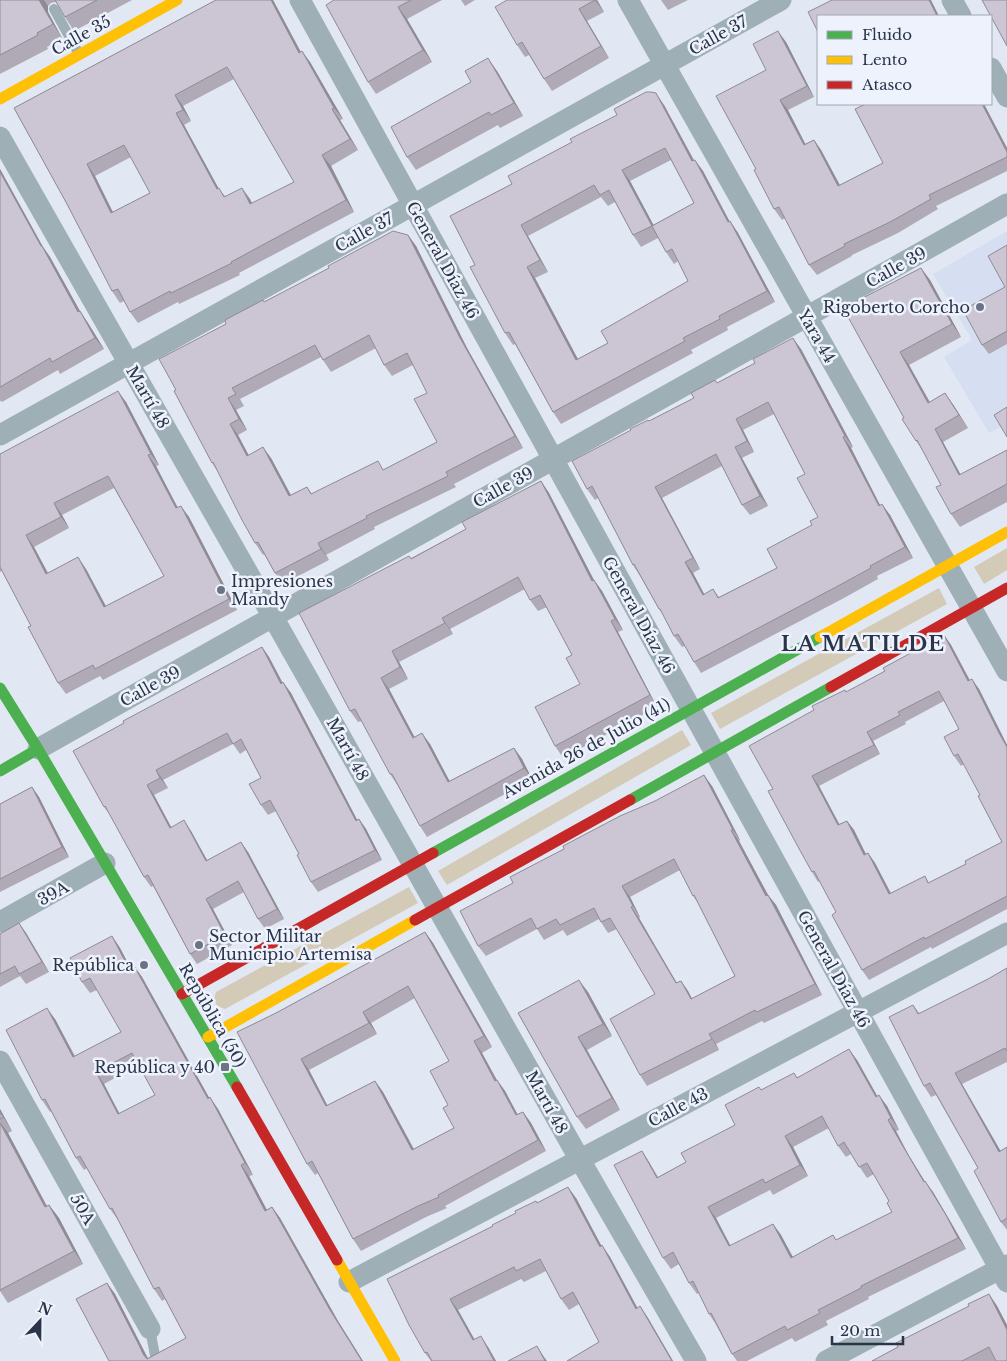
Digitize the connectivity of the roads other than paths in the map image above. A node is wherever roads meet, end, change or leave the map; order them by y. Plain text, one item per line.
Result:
1 (177, 0) edge
2 (300, 0) edge
3 (628, 0) edge
4 (781, 0) edge
5 (952, 0) edge
6 (54, 9) edge
7 (960, 15) edge
8 (79, 55) junction
9 (664, 65) junction
10 (992, 70) edge
11 (1007, 97) edge
12 (0, 99) edge
13 (0, 137) edge
14 (1007, 204) edge
15 (413, 205) junction
16 (807, 317) junction
17 (129, 363) junction
18 (0, 435) edge
19 (552, 460) junction
20 (1007, 532) edge
21 (948, 565) junction
22 (1007, 588) edge
23 (972, 608) junction
24 (274, 617) junction
25 (1007, 671) edge
26 (0, 688) edge
27 (691, 709) junction
28 (38, 749) junction
29 (715, 752) junction
30 (0, 771) edge
31 (105, 863) junction
32 (413, 864) junction
33 (437, 908) junction
34 (0, 922) edge
35 (1007, 933) edge
36 (182, 994) junction
37 (858, 1012) junction
38 (208, 1038) junction
39 (0, 1061) edge
40 (580, 1160) junction
41 (1005, 1272) edge
42 (349, 1282) junction
43 (150, 1329) joint
44 (156, 1361) edge
45 (395, 1361) edge
46 (696, 1361) edge
47 (826, 1361) edge

1 - 8 main road, Calle 35
2 - 15 street, General Díaz 46
3 - 9 street, Yara 44
4 - 9 street, Calle 37
5 - 7 street
6 - 8 lane
8 - 12 main road, Calle 35
9 - 15 street, Calle 37
9 - 16 street, Yara 44
10 - 11 street
13 - 17 street, Martí 48
14 - 16 street, Calle 39
15 - 17 street, Calle 37
15 - 19 street, General Díaz 46
16 - 19 street, Calle 39
16 - 21 street, Yara 44
17 - 18 street, Calle 37
17 - 24 street, Martí 48
19 - 24 street, Calle 39
19 - 27 street, General Díaz 46
20 - 21 main road, Avenida 26 de Julio (41)
21 - 23 street, Yara 44
21 - 27 main road, Avenida 26 de Julio (41)
22 - 23 main road
23 - 25 street, Yara 44
23 - 29 main road
24 - 28 street, Calle 39
24 - 32 street, Martí 48
26 - 28 main road, República (50)
27 - 29 street, General Díaz 46
27 - 32 main road, Avenida 26 de Julio (41)
28 - 30 main road, Calle 39
28 - 31 main road, República (50)
29 - 33 main road
29 - 37 street, General Díaz 46
31 - 34 street, 39A
31 - 36 main road, República (50)
32 - 33 street, Martí 48
32 - 36 main road, Avenida 26 de Julio (41)
33 - 38 main road
33 - 40 street, Martí 48
35 - 37 street, Calle 43
36 - 38 main road, República (50)
37 - 40 street, Calle 43
37 - 41 street, General Díaz 46
38 - 42 main road, República (50)
39 - 43 street, 50A
40 - 42 street, Calle 43
40 - 46 street, Martí 48
41 - 47 street
42 - 45 main road, República (50)
43 - 44 lane, 50A

